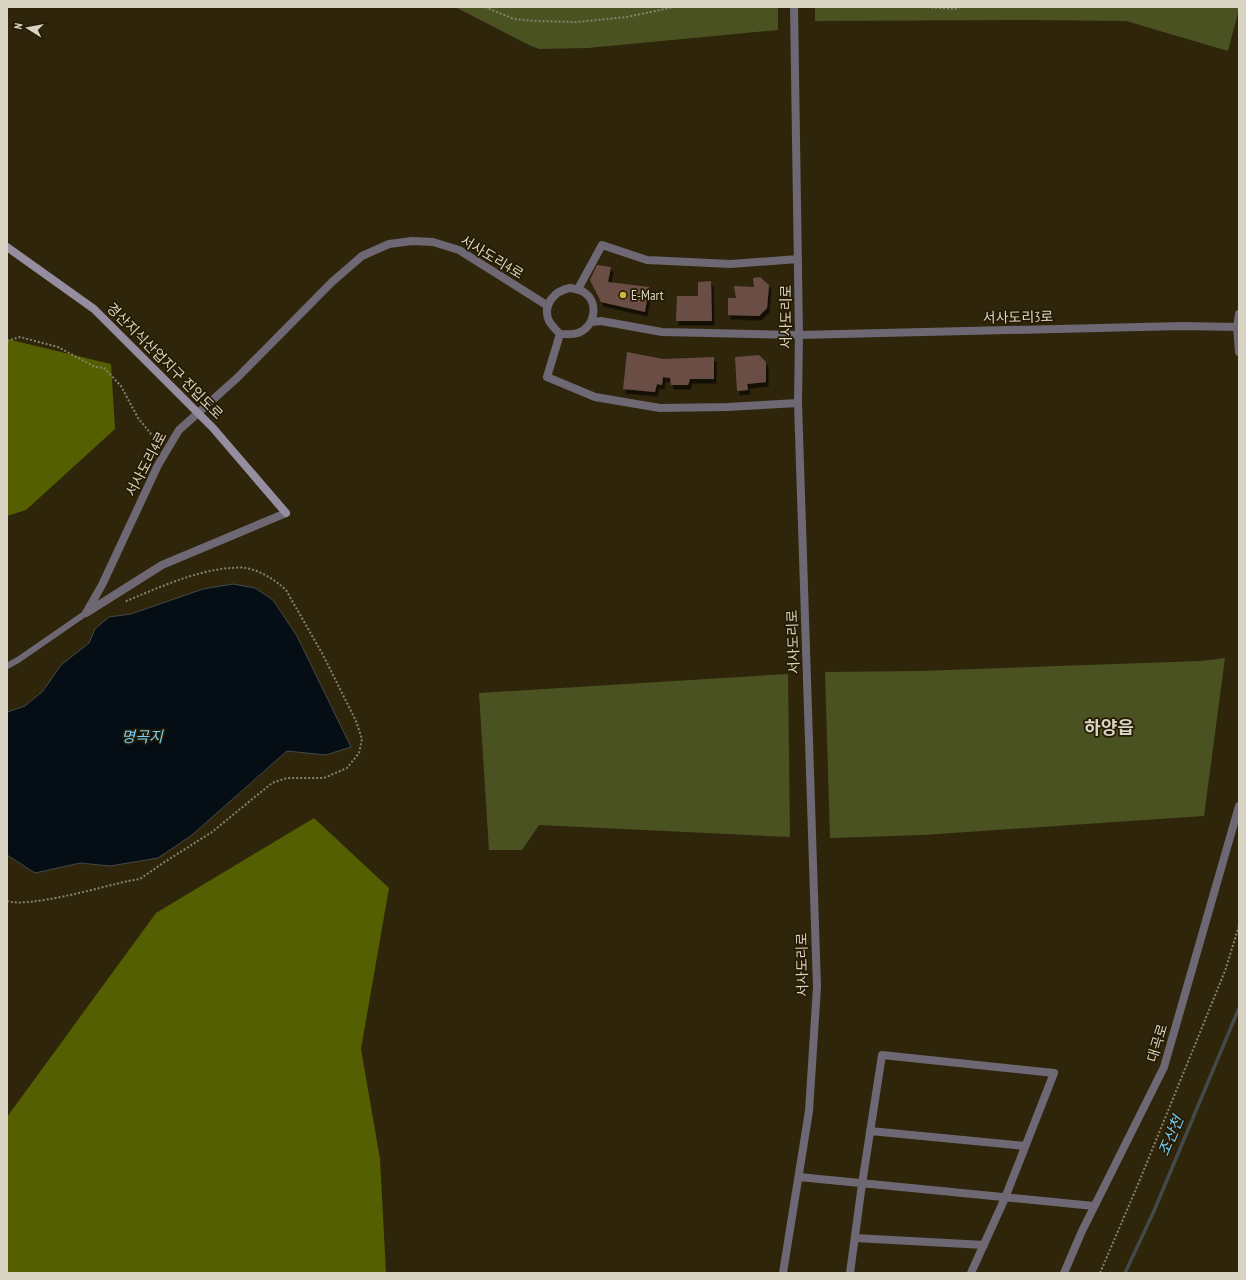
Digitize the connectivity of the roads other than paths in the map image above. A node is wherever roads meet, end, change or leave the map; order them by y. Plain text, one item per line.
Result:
1 (794, 7) edge
2 (7, 247) edge
3 (798, 259) junction
4 (578, 289) junction
5 (548, 306) junction
6 (1239, 314) edge
7 (591, 322) junction
8 (1237, 327) junction
9 (560, 334) junction
10 (799, 335) junction
11 (1239, 352) edge
12 (798, 402) junction
13 (86, 613) junction
14 (7, 666) edge
15 (1239, 806) edge
16 (870, 1131) junction
17 (1025, 1146) junction
18 (798, 1177) junction
19 (862, 1184) junction
20 (1005, 1198) junction
21 (1094, 1206) junction
22 (855, 1238) junction
23 (984, 1245) junction
24 (783, 1273) edge
25 (850, 1273) edge
26 (971, 1273) edge
27 (1064, 1273) edge

1 - 3 street, 서사도리로
2 - 13 street, 경산지식산업지구 진입도로
3 - 4 street
3 - 10 street, 서사도리로
4 - 5 street
4 - 7 street
5 - 9 street
5 - 13 street, 서사도리4로
6 - 8 street
7 - 9 street
7 - 10 street
8 - 10 street, 서사도리3로
8 - 11 street
9 - 12 street
10 - 12 street, 서사도리로
12 - 18 street, 서사도리로
13 - 14 lane
15 - 21 street, 대곡로
16 - 17 street
16 - 17 street
16 - 19 street
17 - 20 street
18 - 19 street
18 - 24 street, 서사도리로
19 - 20 street
19 - 22 street
20 - 21 street
20 - 23 street
21 - 27 street, 대곡로
22 - 23 street
22 - 25 street
23 - 26 street

